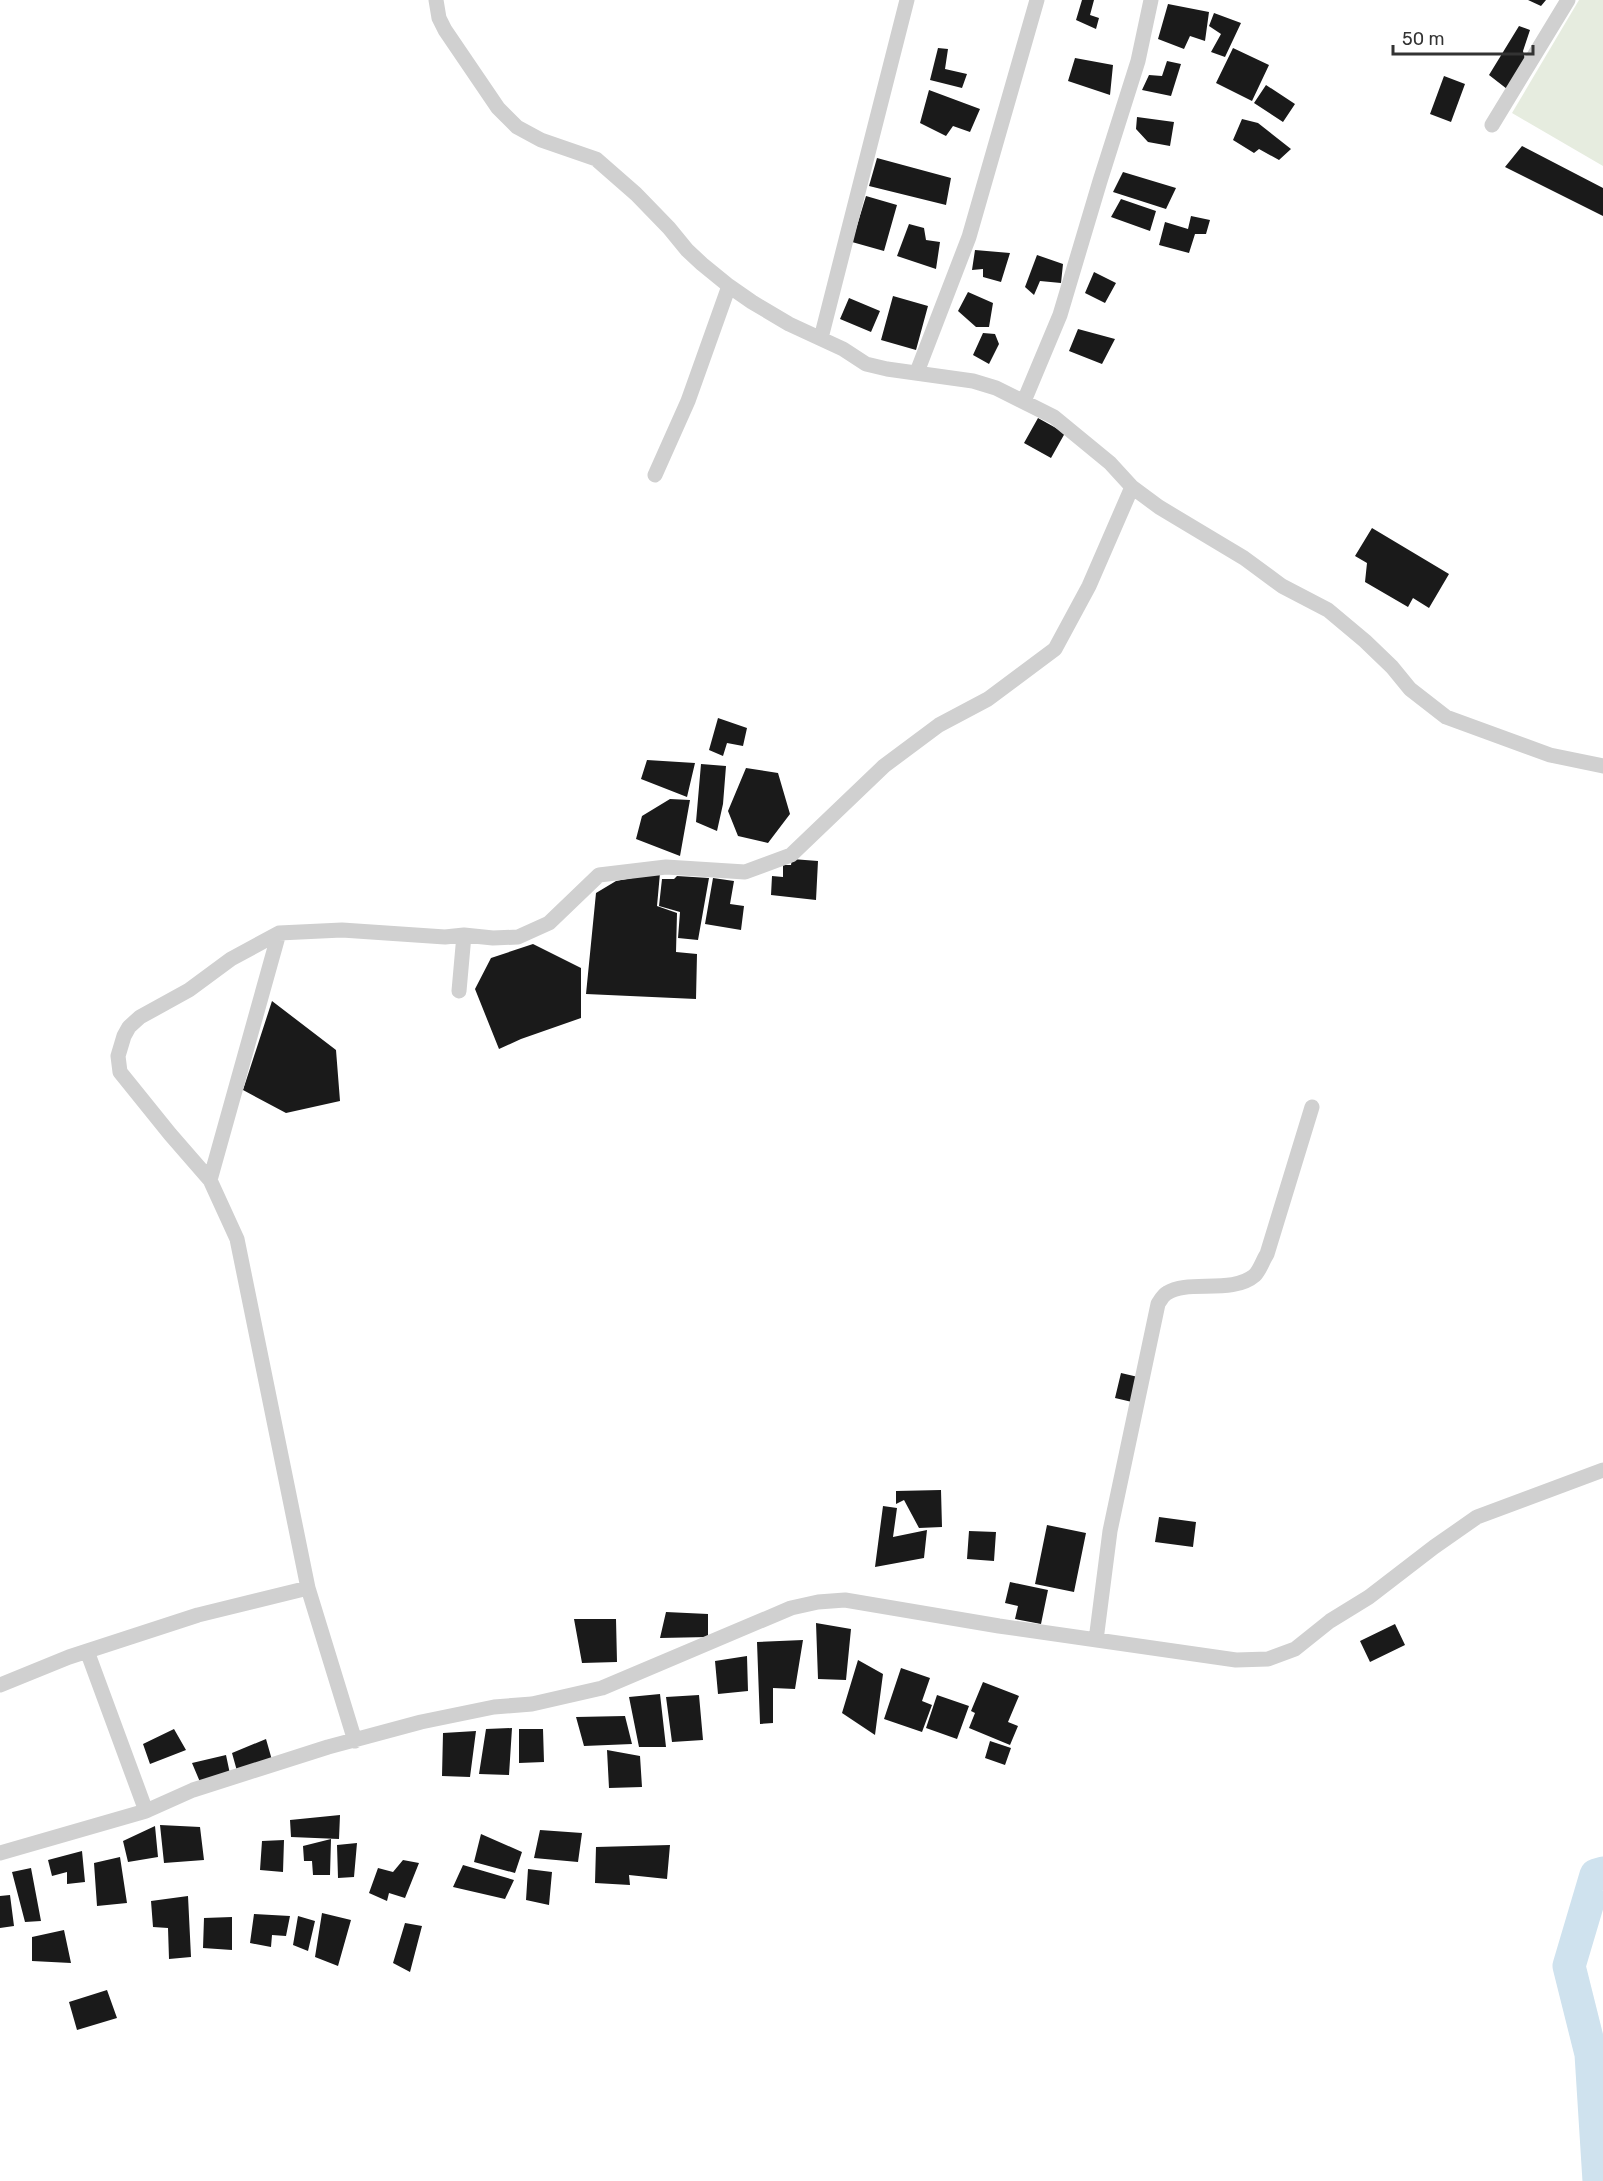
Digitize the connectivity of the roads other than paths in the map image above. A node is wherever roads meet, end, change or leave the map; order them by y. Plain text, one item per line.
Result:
1 (436, 0) edge
2 (907, 0) edge
3 (1037, 0) edge
4 (1151, 0) edge
5 (1568, 0) edge
6 (1492, 126) dead end
7 (729, 286) junction
8 (821, 339) junction
9 (917, 372) junction
10 (1024, 401) junction
11 (655, 475) dead end
12 (1132, 487) junction
13 (1603, 766) edge
14 (279, 933) junction
15 (464, 935) junction
16 (459, 991) dead end
17 (1312, 1107) dead end
18 (210, 1180) junction
19 (1603, 1470) edge
20 (308, 1588) junction
21 (1096, 1640) junction
22 (87, 1651) junction
23 (0, 1685) edge
24 (355, 1741) junction
25 (146, 1811) junction
26 (0, 1852) edge

1 - 7 street
2 - 8 street
3 - 9 street
4 - 10 street
5 - 6 street
7 - 8 street
7 - 11 street
8 - 9 street
9 - 10 street
10 - 12 street
12 - 13 street
12 - 15 street
14 - 15 street
14 - 18 street
14 - 18 street
15 - 16 street
17 - 21 street
18 - 20 street
19 - 21 street
20 - 22 street
20 - 24 street
21 - 24 street
22 - 23 street
22 - 25 street
24 - 25 street
25 - 26 street

